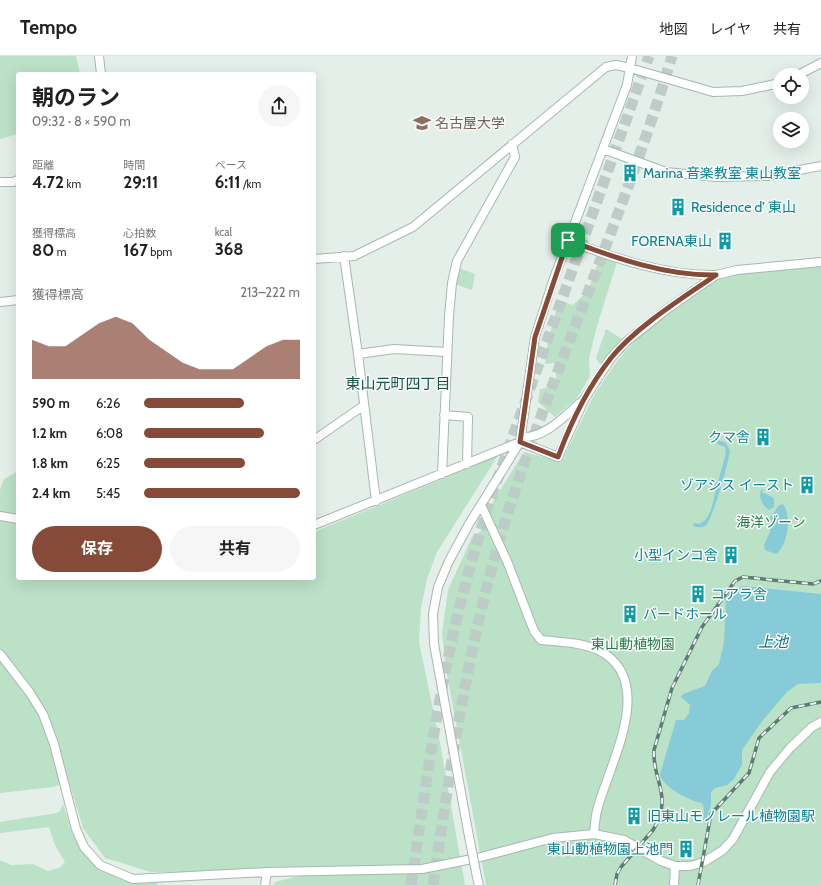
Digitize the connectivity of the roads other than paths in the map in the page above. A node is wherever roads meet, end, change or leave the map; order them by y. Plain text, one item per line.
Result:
1 (99, 56) edge
2 (632, 56) edge
3 (821, 62) edge
4 (630, 68) junction
5 (809, 69) edge
6 (101, 72) edge
7 (773, 84) edge
8 (512, 144) junction
9 (603, 149) junction
10 (821, 166) edge
11 (16, 181) edge
12 (0, 182) edge
13 (568, 240) junction
14 (344, 256) junction
15 (316, 260) edge
16 (821, 262) edge
17 (716, 275) junction
18 (16, 300) edge
19 (0, 302) edge
20 (447, 352) junction
21 (358, 354) junction
22 (585, 398) junction
23 (364, 406) junction
24 (444, 415) junction
25 (316, 439) edge
26 (521, 440) junction
27 (467, 464) junction
28 (442, 474) junction
29 (376, 501) junction
30 (481, 505) junction
31 (0, 516) edge
32 (16, 519) edge
33 (316, 524) edge
34 (0, 654) edge
35 (821, 722) edge
36 (594, 834) junction
37 (675, 866) junction
38 (267, 872) junction
39 (478, 881) edge
40 (265, 885) edge
41 (674, 885) edge

1 - 6 street
2 - 4 street
3 - 5 street
4 - 7 street
4 - 8 street
4 - 9 street
8 - 14 street
8 - 20 street
9 - 10 street
9 - 13 street
11 - 12 street
13 - 17 street
13 - 26 street
14 - 15 street
14 - 21 street
16 - 17 street
17 - 22 street
18 - 19 street
20 - 21 street
20 - 24 street
21 - 23 street
22 - 26 street
22 - 26 street
23 - 25 street
23 - 29 street
24 - 27 street
24 - 28 street
26 - 27 street
26 - 30 street
27 - 28 street
28 - 29 street
29 - 33 street
30 - 36 street
30 - 39 street, bridge
31 - 32 street
34 - 38 street
35 - 37 street
36 - 37 street
36 - 38 street
37 - 41 street
38 - 40 street

